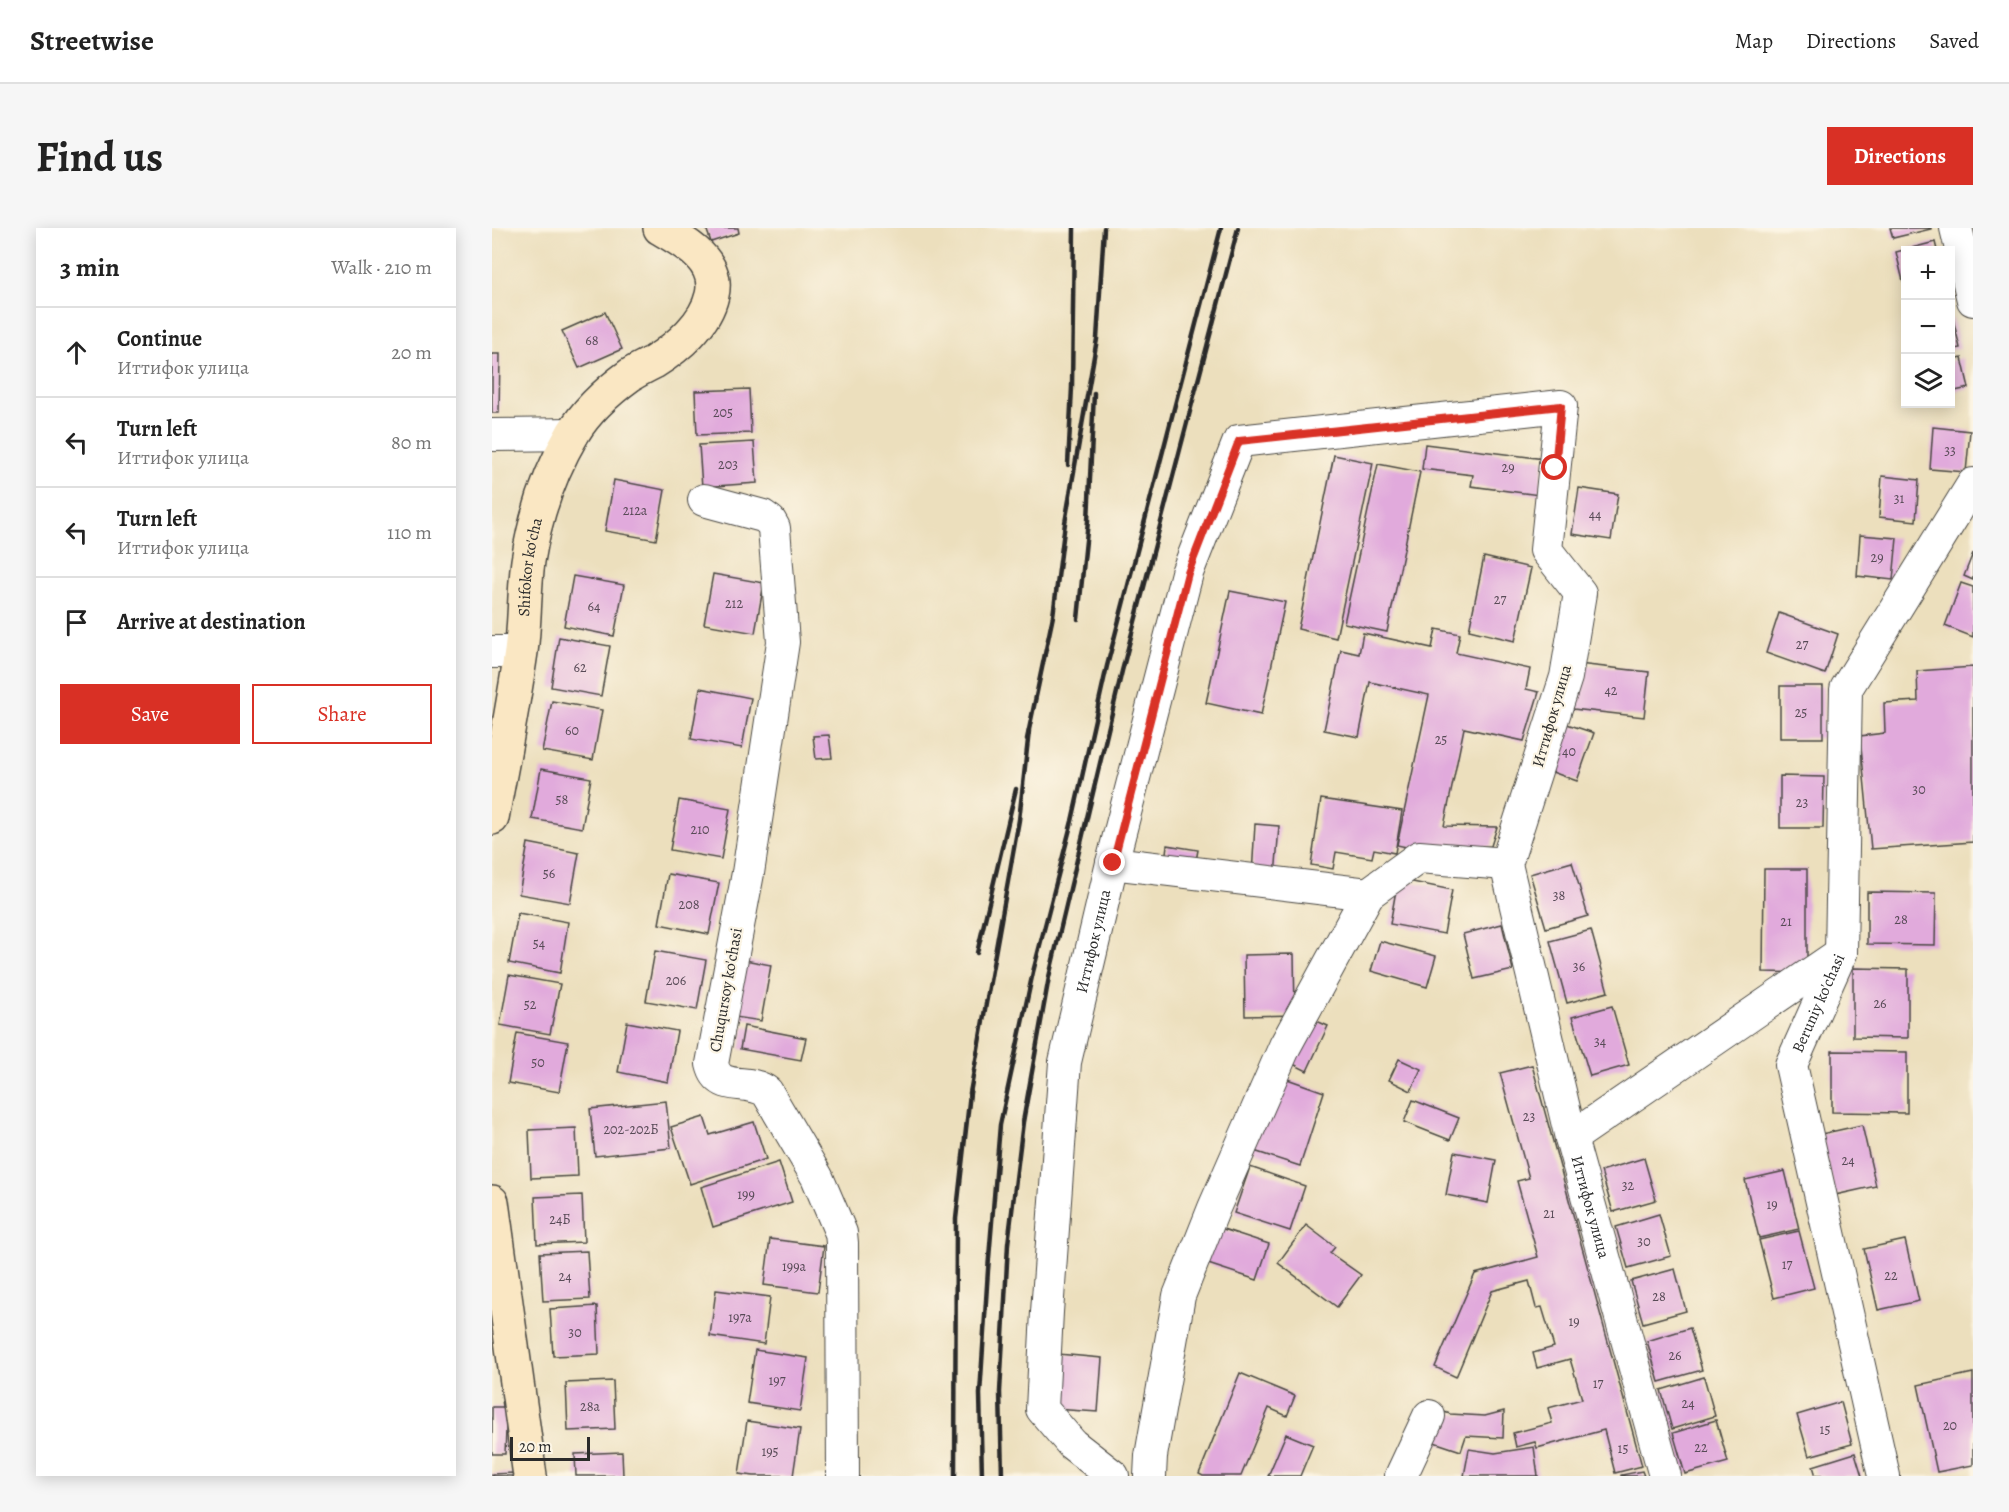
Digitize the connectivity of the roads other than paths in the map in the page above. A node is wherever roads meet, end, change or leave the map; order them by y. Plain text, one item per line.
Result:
1 (660, 228) edge
2 (1956, 228) edge
3 (1973, 300) edge
4 (573, 434) junction
5 (492, 435) edge
6 (1973, 484) edge
7 (704, 500) dead end
8 (506, 652) edge
9 (492, 818) edge
10 (1113, 863) junction
11 (1506, 864) junction
12 (1368, 894) junction
13 (1841, 953) junction
14 (1571, 1138) junction
15 (492, 1202) edge
16 (1429, 1416) dead end
17 (530, 1476) edge
18 (843, 1476) edge
19 (1113, 1476) edge
20 (1150, 1476) edge
21 (1401, 1476) edge
22 (1665, 1476) edge
23 (1884, 1476) edge

1 - 4 street, Shifokor ko'cha
2 - 3 street
4 - 5 street
4 - 8 street, Shifokor ko'cha
6 - 13 street, Beruniy ko'chasi
7 - 18 street, Chuqursoy ko'chasi
8 - 9 street, Shifokor ko'cha
10 - 11 street, Иттифок улица
10 - 12 street
10 - 19 street, Иттифок улица
11 - 12 street
11 - 14 street, Иттифок улица
12 - 20 street
13 - 14 street
13 - 23 street, Beruniy ko'chasi
14 - 22 street, Иттифок улица
15 - 17 street
16 - 21 street

